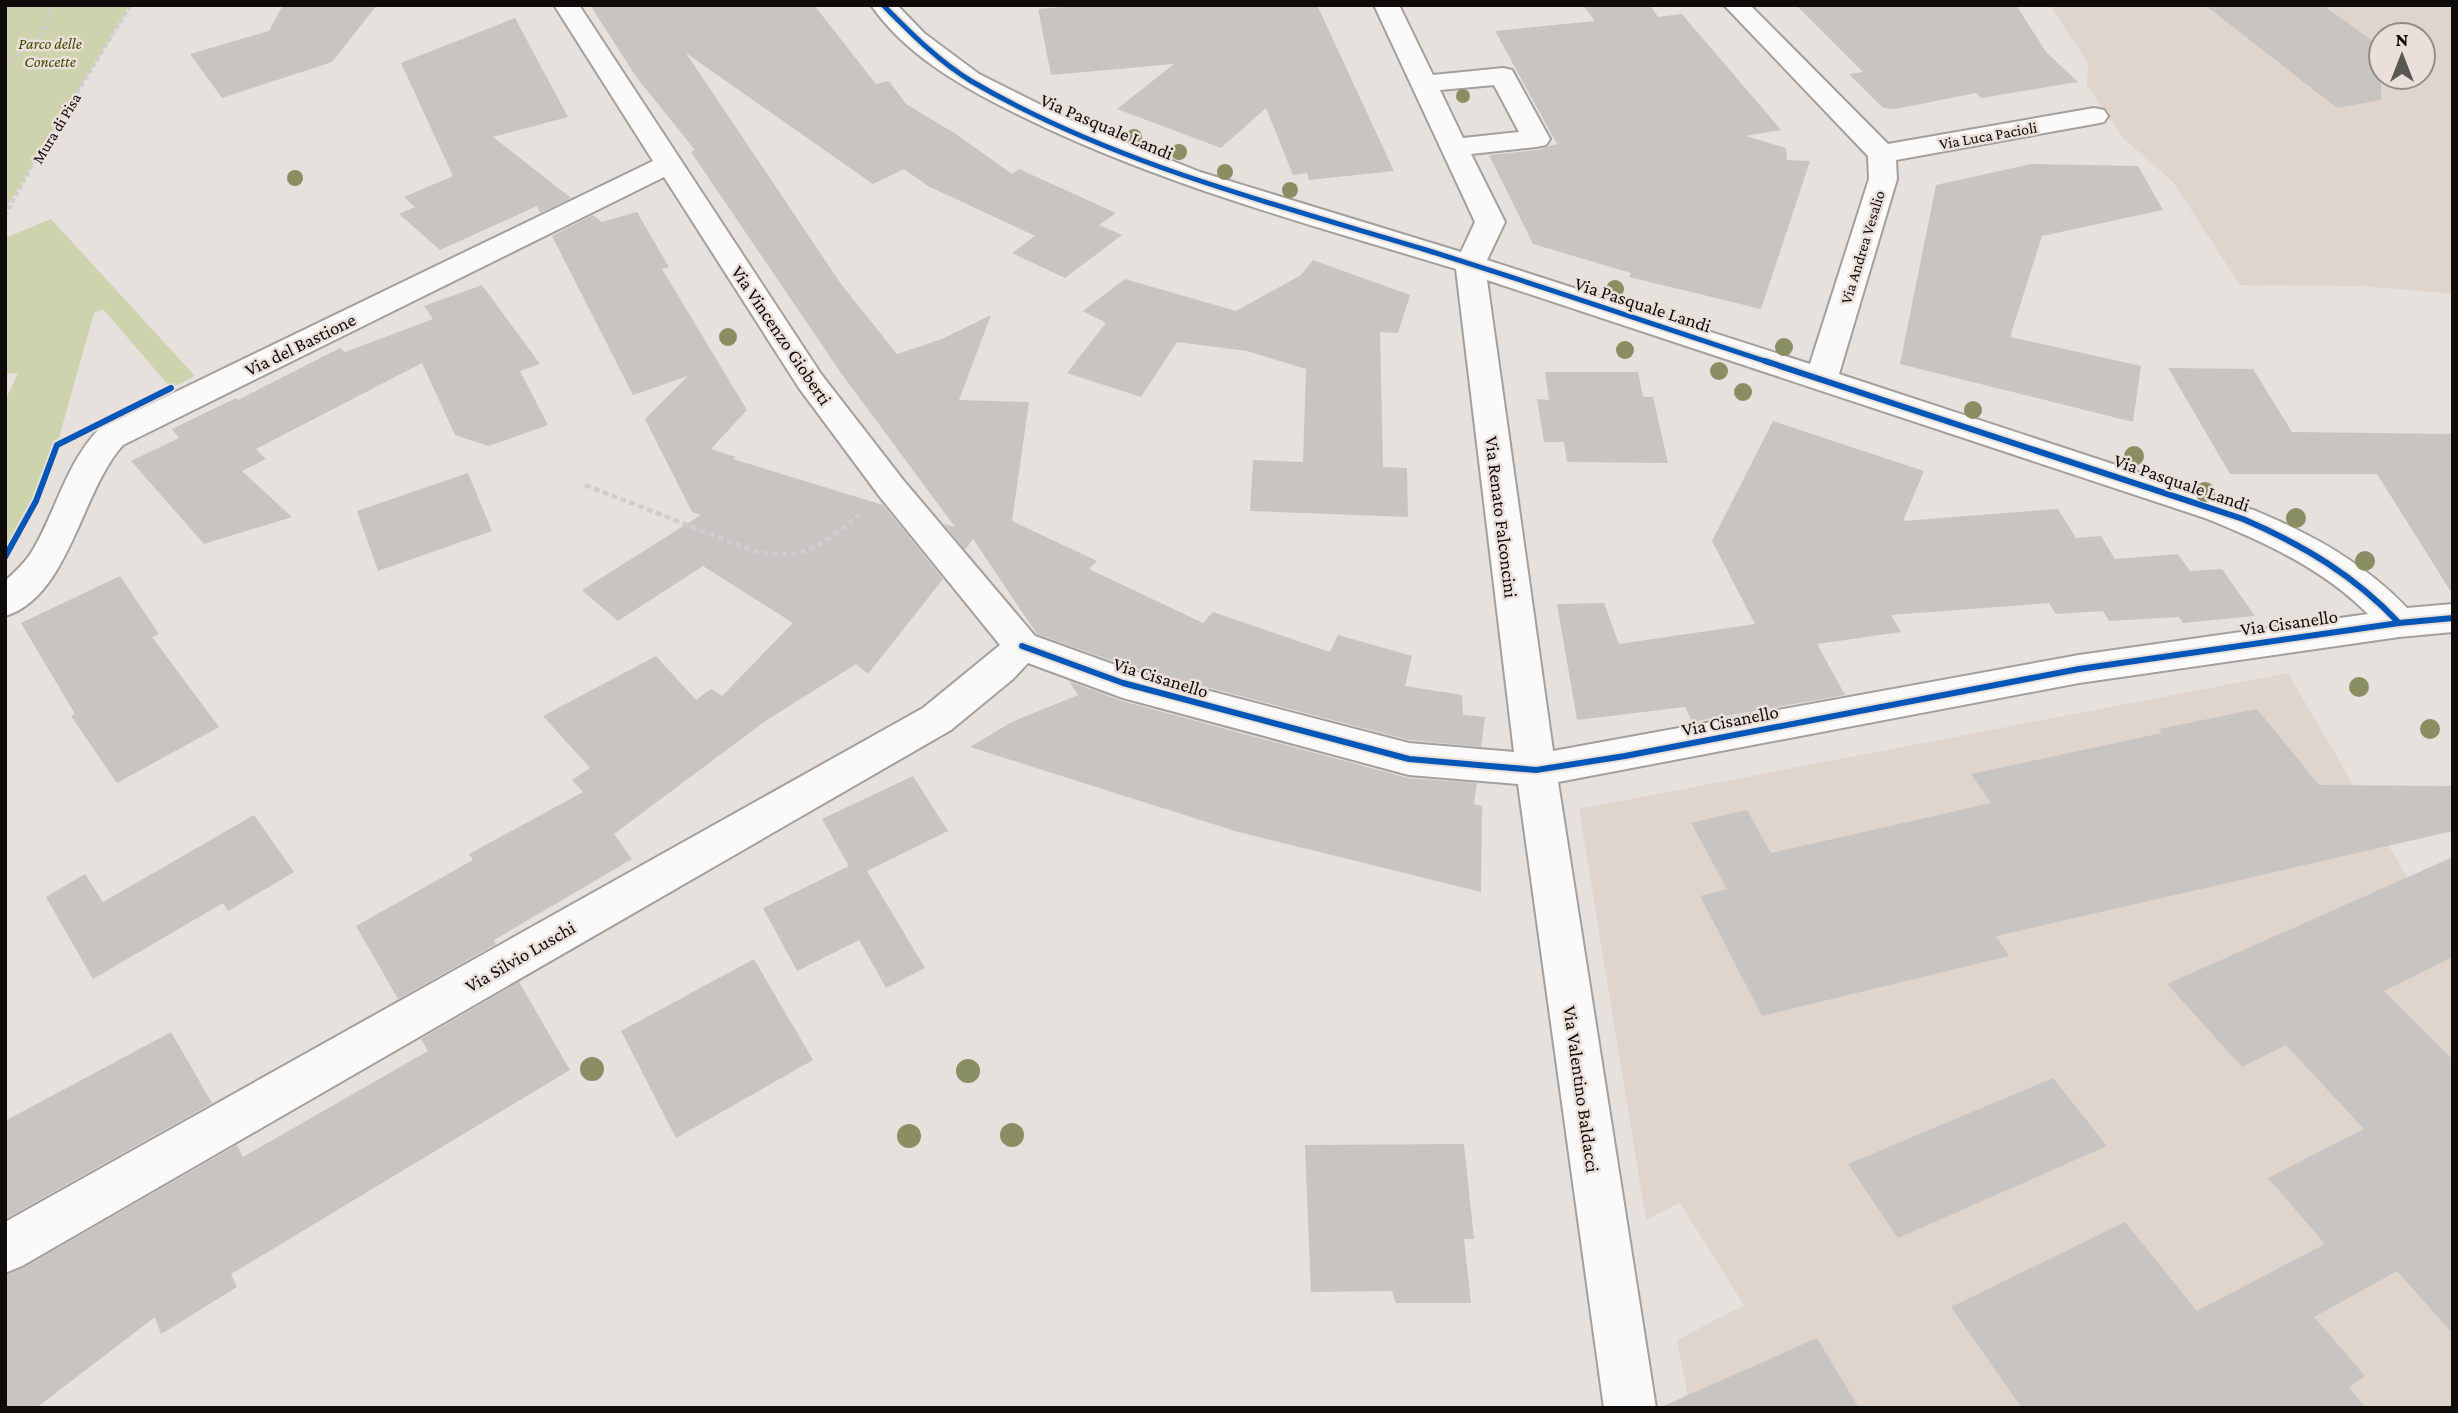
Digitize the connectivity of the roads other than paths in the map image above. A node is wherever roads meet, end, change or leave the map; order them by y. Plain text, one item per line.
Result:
1 (566, 5) edge
2 (883, 5) edge
3 (1386, 5) edge
4 (1736, 5) edge
5 (1422, 84) junction
6 (2094, 116) dead end
7 (1454, 148) junction
8 (1882, 154) junction
9 (669, 164) junction
10 (1470, 264) junction
11 (1822, 378) junction
12 (5, 603) edge
13 (2453, 618) edge
14 (2399, 623) junction
15 (1023, 646) junction
16 (1536, 770) junction
17 (5, 1249) edge
18 (1630, 1408) edge

1 - 9 street, Via Vincenzo Gioberti
2 - 10 street, Via Pasquale Landi
3 - 5 street
4 - 8 street
5 - 7 street
5 - 7 street
6 - 8 street, Via Luca Pacioli
7 - 10 street
8 - 11 street, Via Andrea Vesalio
9 - 12 street, Via del Bastione
9 - 15 street, Via Vincenzo Gioberti
10 - 11 street, Via Pasquale Landi
10 - 16 street, Via Renato Falconcini
11 - 14 street, Via Pasquale Landi
13 - 14 street, Via Cisanello
14 - 16 street, Via Cisanello
15 - 16 street, Via Cisanello
15 - 17 street, Via Silvio Luschi
16 - 18 street, Via Valentino Baldacci

